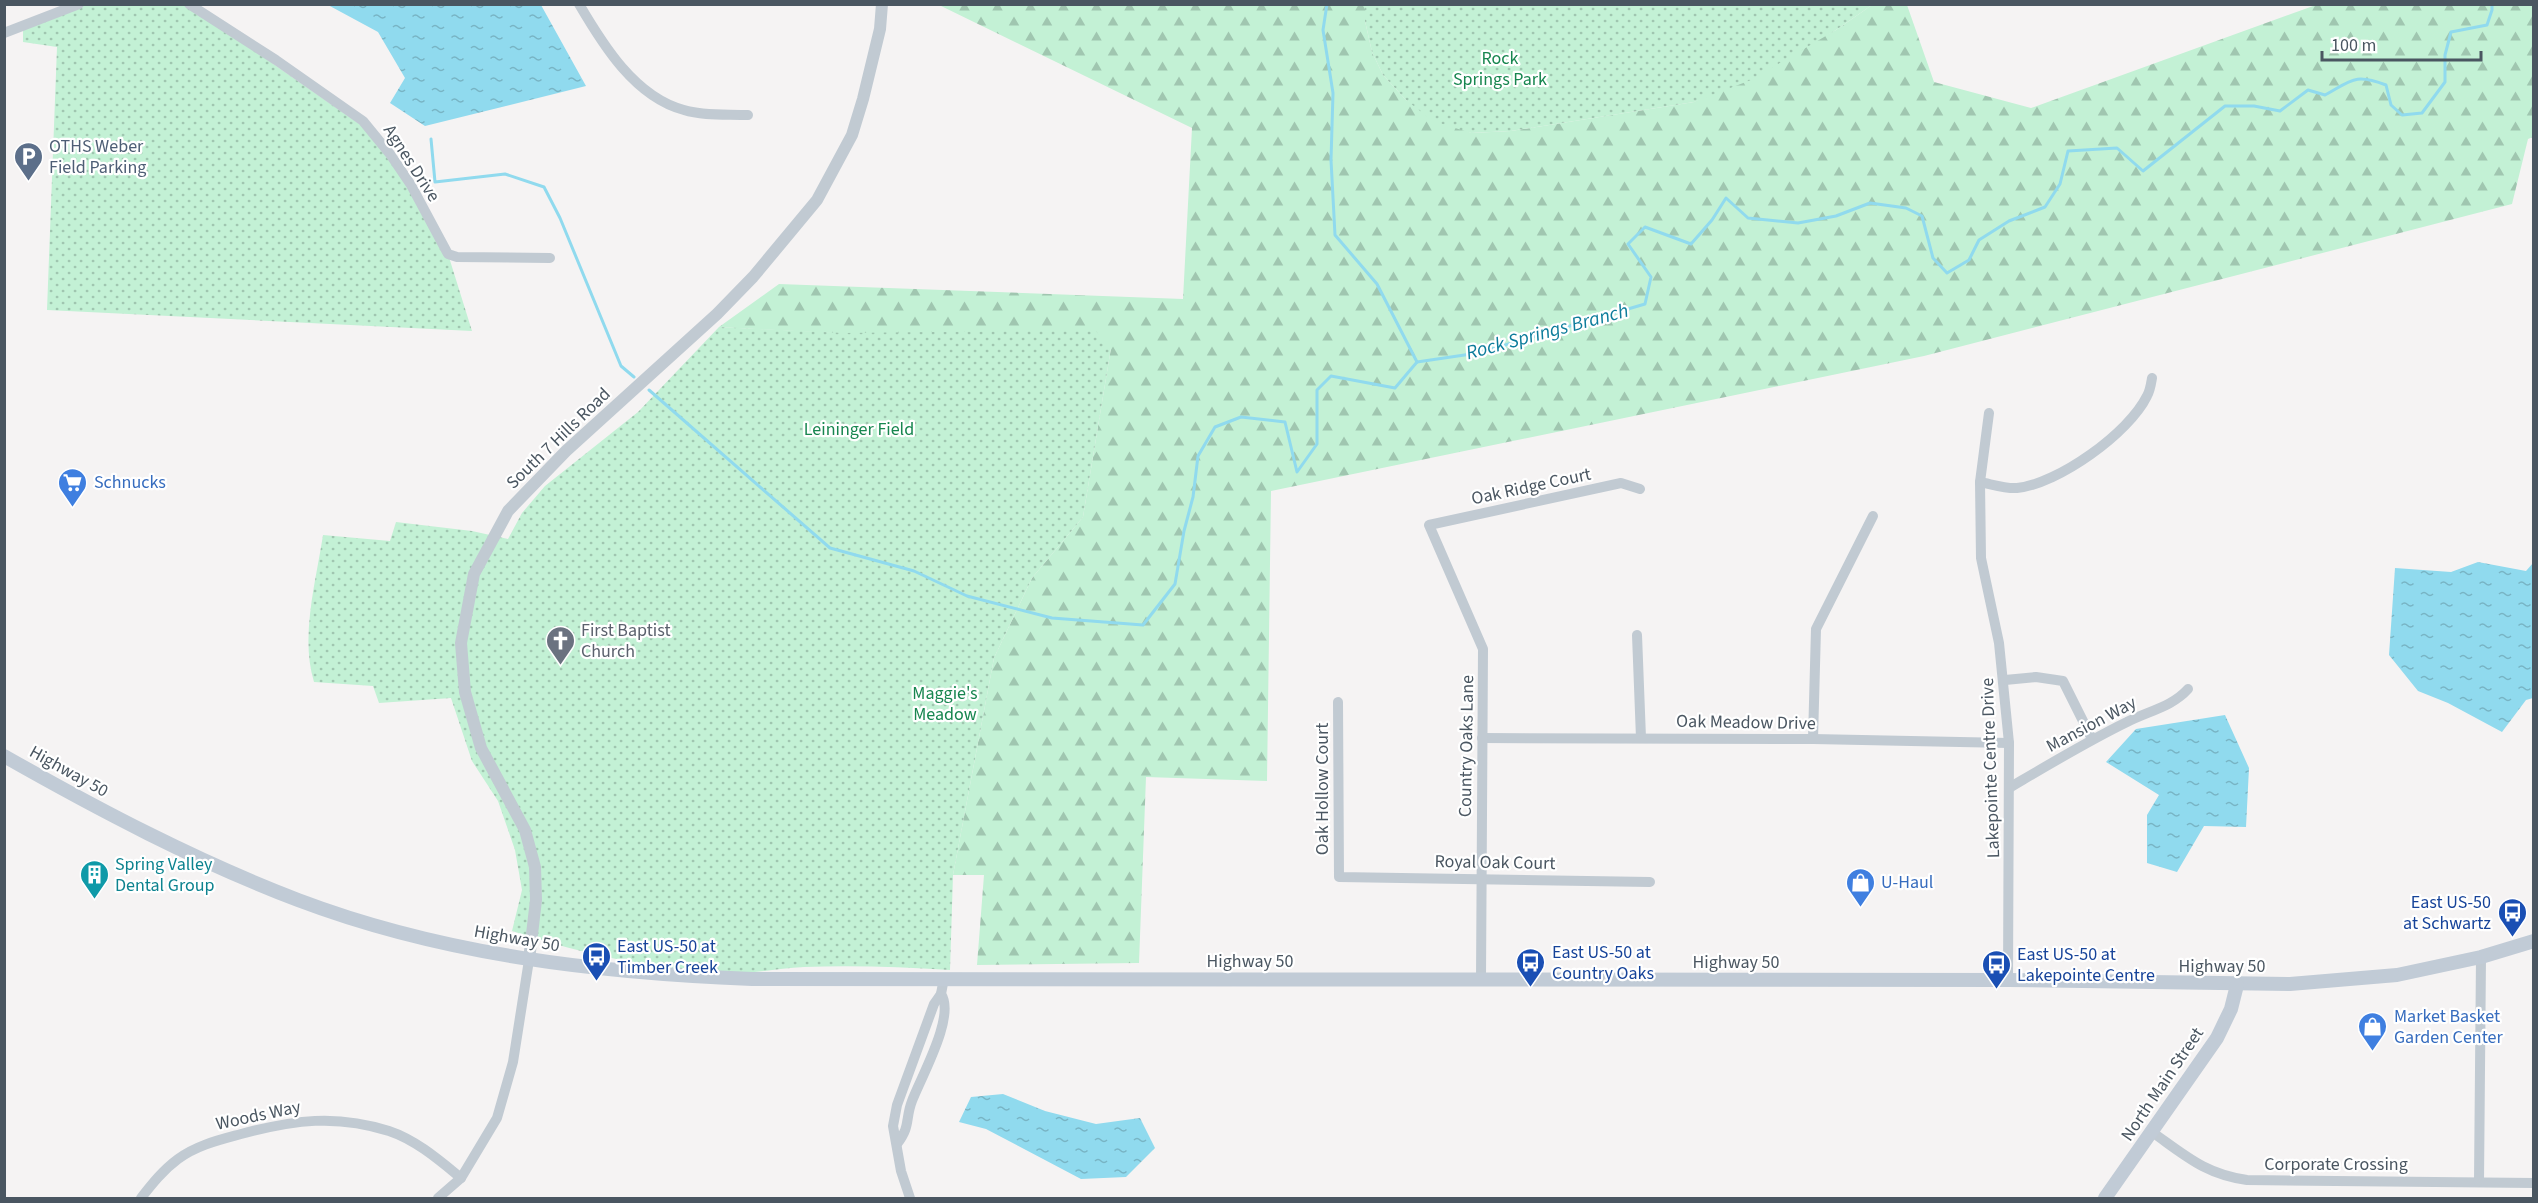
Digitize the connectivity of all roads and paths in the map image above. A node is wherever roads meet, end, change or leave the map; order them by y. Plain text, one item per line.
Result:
1 (79, 4) edge
2 (189, 4) edge
3 (579, 4) edge
4 (882, 4) edge
5 (4, 33) edge
6 (748, 115) dead end
7 (550, 258) dead end
8 (2152, 378) dead end
9 (1989, 413) dead end
10 (1980, 482) junction
11 (1640, 489) dead end
12 (1873, 516) dead end
13 (1429, 525) joint
14 (1637, 635) dead end
15 (2005, 680) junction
16 (2188, 690) dead end
17 (1338, 702) dead end
18 (1482, 738) junction
19 (1641, 738) junction
20 (1813, 739) junction
21 (2092, 739) junction
22 (2009, 743) junction
23 (4, 756) edge
24 (2009, 788) junction
25 (1339, 877) joint
26 (1481, 879) junction
27 (1650, 882) dead end
28 (2534, 941) edge
29 (2481, 957) junction
30 (529, 960) junction
31 (944, 978) junction
32 (1481, 979) junction
33 (2008, 980) junction
34 (2237, 984) junction
35 (2152, 1132) junction
36 (461, 1178) junction
37 (2479, 1182) junction
38 (2534, 1183) edge
39 (141, 1198) edge
40 (438, 1198) edge
41 (910, 1198) edge
42 (2105, 1198) edge

1 - 5 street
2 - 7 street, Agnes Drive
3 - 6 street
4 - 30 street, South 7 Hills Road
8 - 10 street
9 - 10 street, Lakepointe Centre Drive
10 - 15 street, Lakepointe Centre Drive
11 - 13 street, Oak Ridge Court
12 - 20 street
13 - 18 street, Country Oaks Lane
14 - 19 street
15 - 21 street
15 - 22 street, Lakepointe Centre Drive
16 - 21 street, Mansion Way
17 - 25 street, Oak Hollow Court
18 - 19 street, Oak Meadow Drive
18 - 26 street, Country Oaks Lane
19 - 20 street, Oak Meadow Drive
20 - 22 street, Oak Meadow Drive
21 - 24 street, Mansion Way
22 - 24 street, Lakepointe Centre Drive
23 - 30 main road, Highway 50
24 - 33 street, Lakepointe Centre Drive
25 - 26 street, Royal Oak Court
26 - 27 street, Royal Oak Court
26 - 32 street, Country Oaks Lane
28 - 29 main road, Highway 50
29 - 34 main road, Highway 50
29 - 37 street
30 - 31 main road, Highway 50
30 - 36 street
31 - 32 main road, Highway 50
31 - 41 street
32 - 33 main road, Highway 50
33 - 34 main road, Highway 50
34 - 35 main road, North Main Street
35 - 37 street, Corporate Crossing
35 - 42 main road, North Main Street
36 - 39 street, Woods Way
36 - 40 street
37 - 38 street, Corporate Crossing

